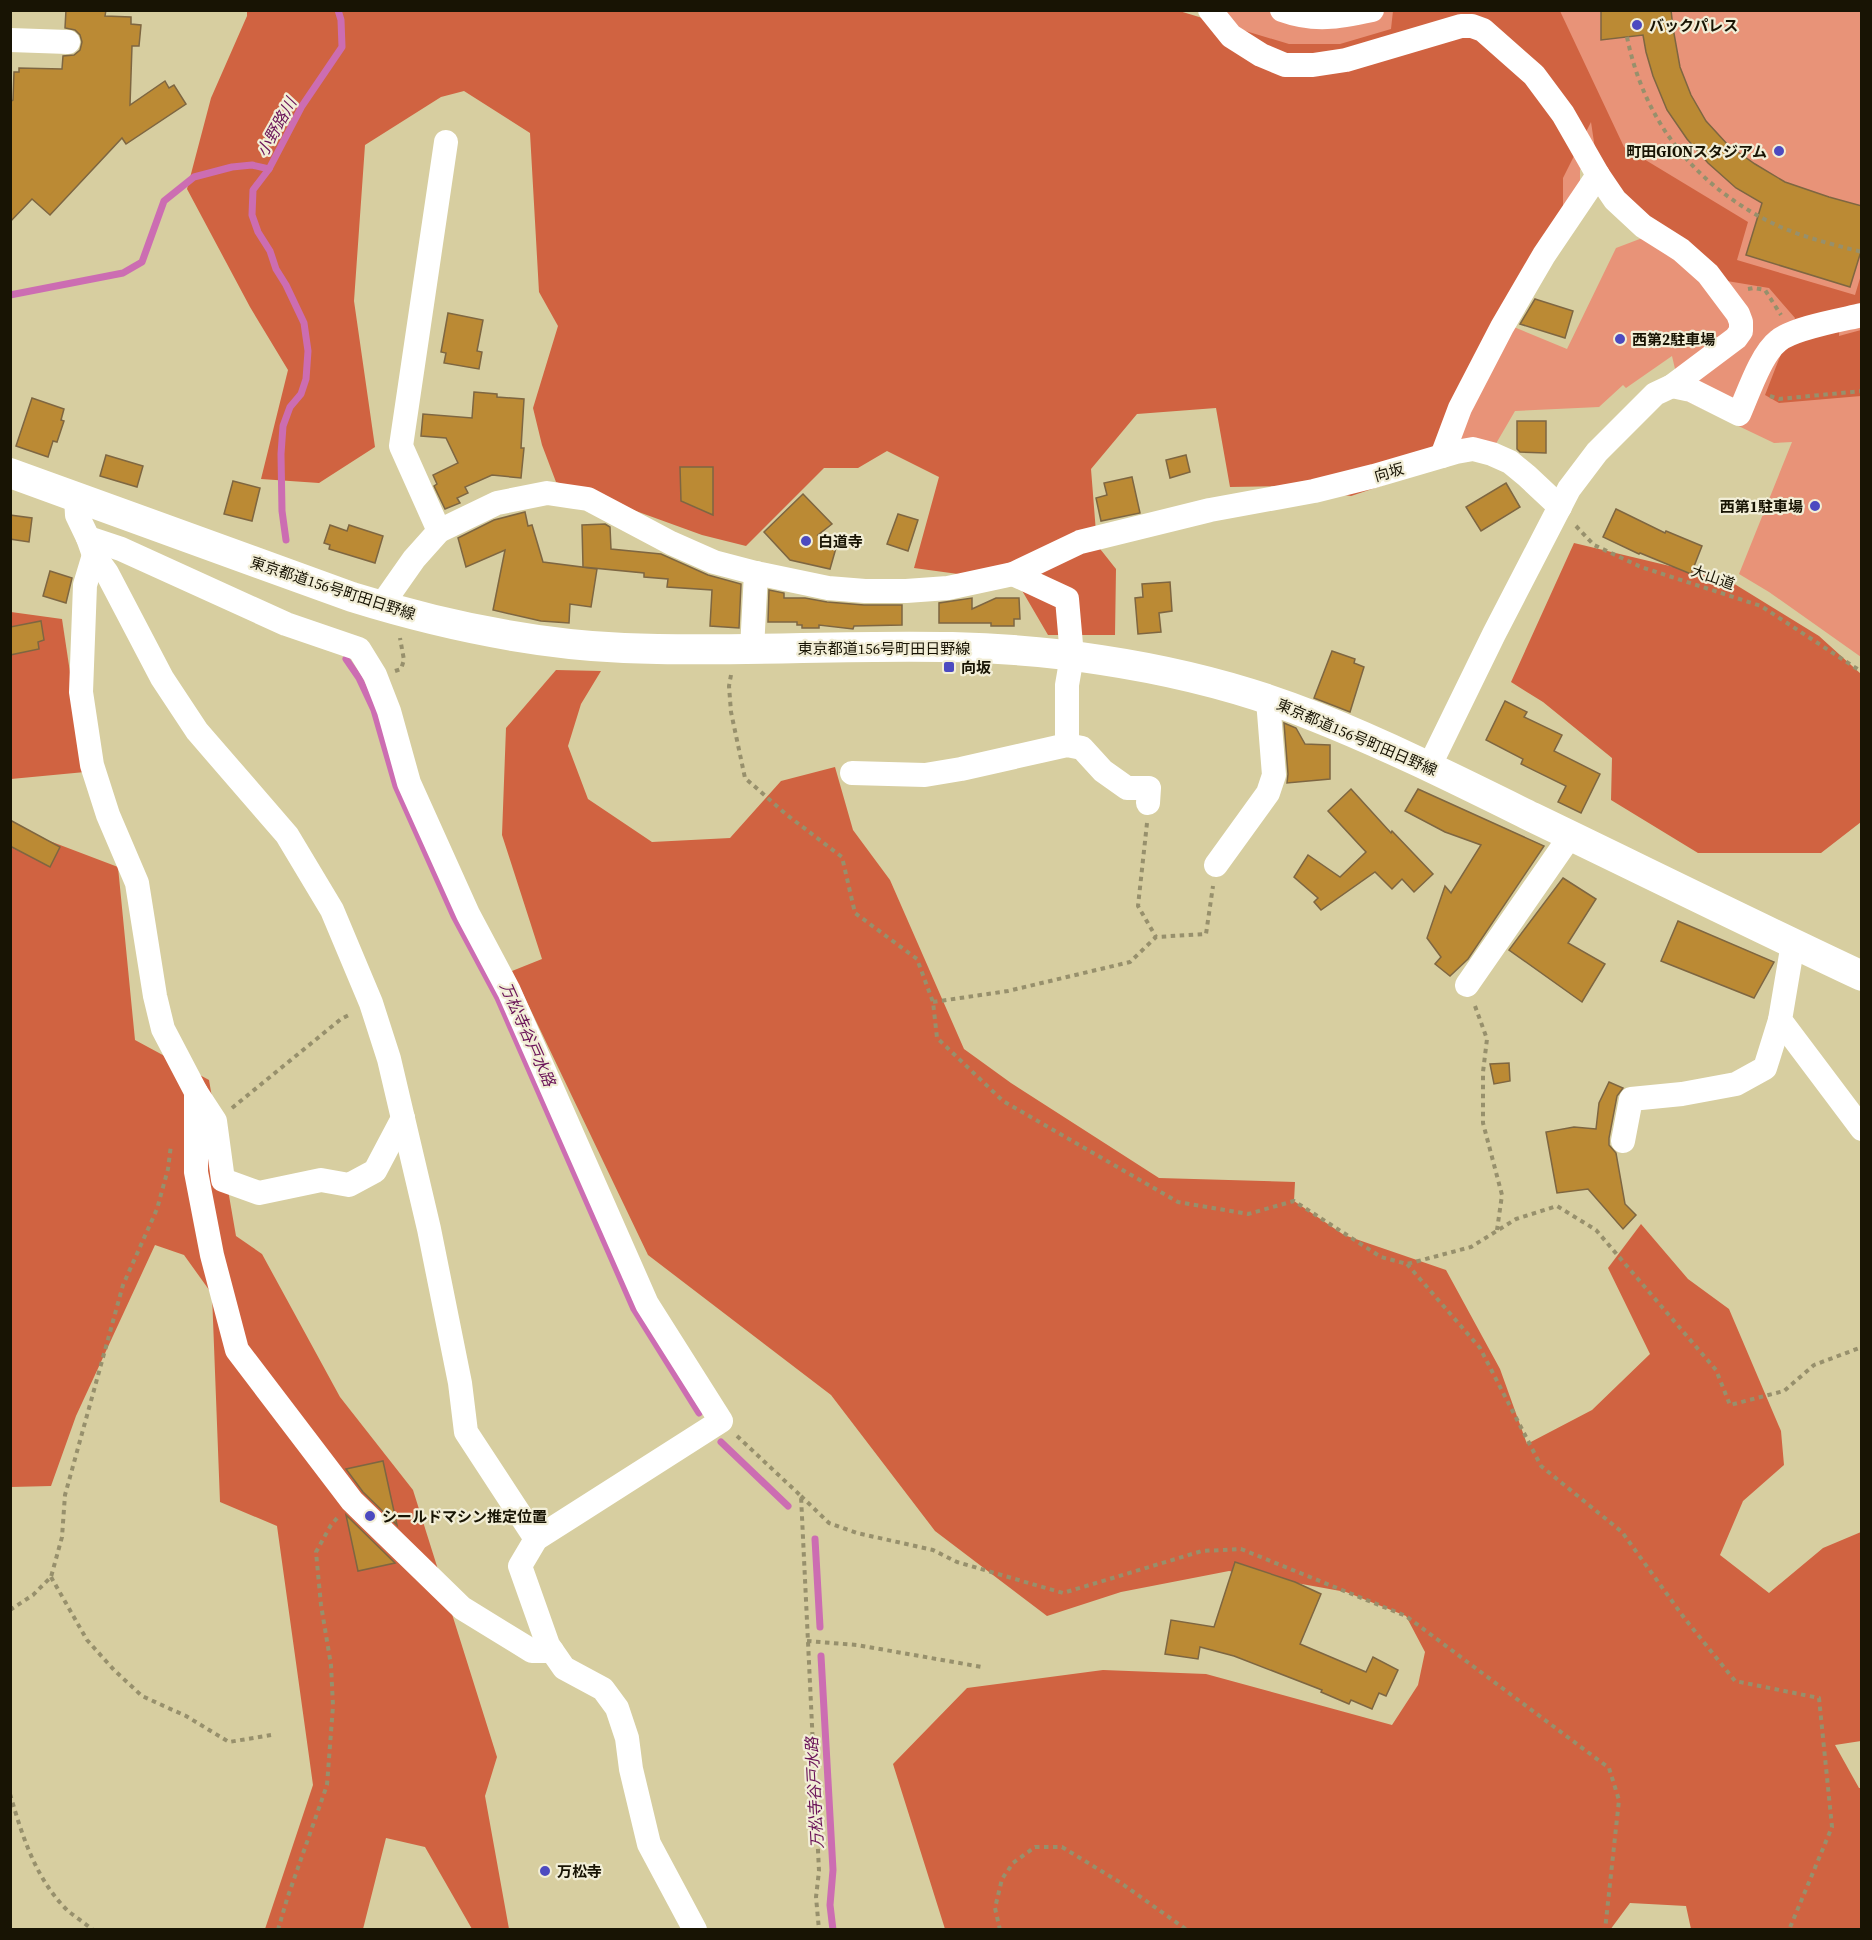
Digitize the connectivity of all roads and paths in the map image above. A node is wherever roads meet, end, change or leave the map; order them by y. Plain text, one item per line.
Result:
1 (1210, 10) edge
2 (1282, 10) edge
3 (1372, 10) edge
4 (1481, 20) edge
5 (1627, 37) dead end
6 (10, 40) edge
7 (68, 42) dead end
8 (446, 141) dead end
9 (1598, 174) junction
10 (1862, 252) edge
11 (1862, 315) edge
12 (1672, 386) junction
13 (1751, 389) junction
14 (1862, 391) edge
15 (1442, 456) junction
16 (10, 473) edge
17 (76, 497) junction
18 (1560, 507) junction
19 (439, 531) junction
20 (91, 546) junction
21 (756, 573) junction
22 (1013, 574) junction
23 (381, 606) junction
24 (744, 649) junction
25 (1072, 656) junction
26 (1862, 672) edge
27 (1268, 700) junction
28 (1067, 745) junction
29 (1429, 767) junction
30 (852, 773) dead end
31 (1149, 803) joint
32 (1571, 835) junction
33 (1216, 865) joint
34 (1156, 937) junction
35 (1793, 943) junction
36 (1862, 976) edge
37 (1467, 985) joint
38 (933, 1002) junction
39 (371, 1003) junction
40 (1780, 1020) junction
41 (196, 1092) junction
42 (403, 1118) junction
43 (215, 1121) junction
44 (1862, 1129) edge
45 (172, 1138) dead end
46 (1623, 1141) dead end
47 (1497, 1230) junction
48 (1407, 1264) junction
49 (1862, 1347) edge
50 (721, 1421) junction
51 (801, 1497) junction
52 (352, 1501) junction
53 (536, 1539) junction
54 (51, 1577) junction
55 (10, 1610) edge
56 (807, 1641) junction
57 (552, 1651) junction
58 (982, 1667) dead end
59 (271, 1735) dead end
60 (10, 1794) edge
61 (93, 1929) edge
62 (278, 1929) edge
63 (695, 1929) edge
64 (819, 1929) edge
65 (1000, 1929) edge
66 (1187, 1929) edge
67 (1605, 1929) edge
68 (1789, 1929) edge

1 - 4 street
2 - 3 street
4 - 9 street
5 - 10 path
6 - 7 street
8 - 19 street
9 - 12 street
9 - 15 street
11 - 13 street
12 - 13 street
12 - 18 street
13 - 14 path
15 - 18 street, 向坂
15 - 22 street, 向坂
16 - 17 main road, 東京都道156号町田日野線
17 - 20 street
17 - 23 main road, 東京都道156号町田日野線
18 - 26 path, 大山道
18 - 29 street
19 - 21 street, 向坂
19 - 23 street
20 - 39 street
20 - 41 street
20 - 50 street
21 - 22 street, 向坂
21 - 24 street
22 - 25 street
23 - 24 main road, 東京都道156号町田日野線
24 - 25 main road, 東京都道156号町田日野線
24 - 38 path
25 - 27 main road, 東京都道156号町田日野線
25 - 28 street
27 - 29 main road, 東京都道156号町田日野線
27 - 33 street
28 - 30 street
28 - 31 street
29 - 32 main road, 東京都道156号町田日野線
31 - 34 path
32 - 35 main road, 東京都道156号町田日野線
32 - 37 street
33 - 34 path
34 - 38 path
35 - 36 main road, 東京都道156号町田日野線
35 - 40 street
37 - 47 path
38 - 48 path
39 - 42 street
39 - 43 path
40 - 44 street
40 - 46 street
41 - 43 street
41 - 52 street
42 - 43 street
42 - 53 street
45 - 54 path
47 - 48 path
47 - 49 path
48 - 68 path
50 - 51 path
50 - 53 street
51 - 56 path
51 - 67 path
52 - 57 street
52 - 62 path
53 - 57 street
54 - 55 path
54 - 59 path
56 - 58 path
56 - 64 path
57 - 63 street
60 - 61 path
65 - 66 path

